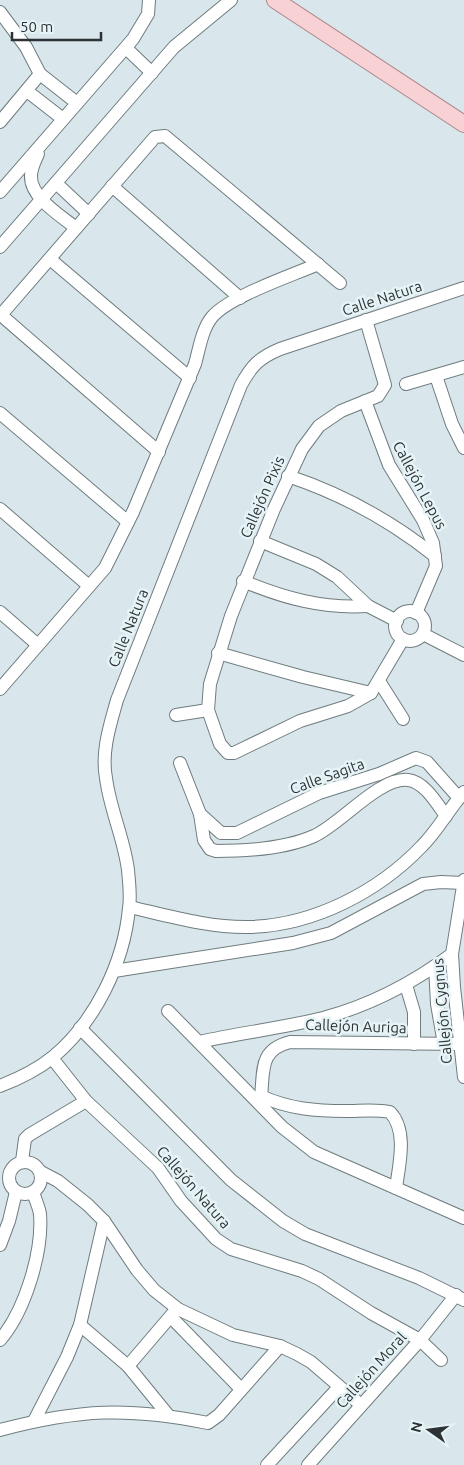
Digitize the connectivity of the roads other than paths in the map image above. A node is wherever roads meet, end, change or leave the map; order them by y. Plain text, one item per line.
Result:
1 (150, 0) edge
2 (231, 0) edge
3 (275, 0) edge
4 (0, 12) edge
5 (126, 48) junction
6 (152, 73) junction
7 (40, 74) junction
8 (27, 91) junction
9 (77, 103) junction
10 (1, 120) edge
11 (63, 120) junction
12 (464, 124) edge
13 (42, 144) junction
14 (56, 183) junction
15 (112, 186) junction
16 (0, 192) edge
17 (42, 199) junction
18 (89, 214) junction
19 (76, 228) junction
20 (0, 247) edge
21 (50, 259) junction
22 (318, 264) junction
23 (340, 283) dead end
24 (464, 288) edge
25 (240, 298) junction
26 (0, 316) edge
27 (366, 320) junction
28 (464, 367) edge
29 (436, 376) junction
30 (190, 378) junction
31 (406, 384) dead end
32 (365, 401) junction
33 (0, 413) edge
34 (464, 448) edge
35 (159, 452) junction
36 (288, 476) junction
37 (0, 509) edge
38 (128, 522) junction
39 (260, 541) junction
40 (435, 556) junction
41 (244, 581) junction
42 (89, 586) junction
43 (368, 606) junction
44 (0, 612) edge
45 (416, 613) junction
46 (397, 621) junction
47 (423, 634) junction
48 (403, 640) junction
49 (38, 645) junction
50 (218, 653) junction
51 (464, 655) edge
52 (379, 681) junction
53 (0, 689) edge
54 (371, 692) junction
55 (208, 710) junction
56 (176, 715) dead end
57 (403, 719) dead end
58 (180, 763) dead end
59 (379, 774) junction
60 (384, 787) junction
61 (462, 795) edge
62 (200, 814) junction
63 (446, 816) junction
64 (237, 833) junction
65 (244, 849) junction
66 (464, 882) edge
67 (130, 907) junction
68 (452, 954) junction
69 (435, 966) junction
70 (114, 971) junction
71 (406, 985) junction
72 (168, 1011) dead end
73 (80, 1028) junction
74 (199, 1042) junction
75 (414, 1044) junction
76 (444, 1044) junction
77 (460, 1044) junction
78 (52, 1058) junction
79 (464, 1076) edge
80 (0, 1086) edge
81 (260, 1100) junction
82 (86, 1101) junction
83 (22, 1162) junction
84 (40, 1172) junction
85 (396, 1188) junction
86 (16, 1192) junction
87 (33, 1192) junction
88 (464, 1218) edge
89 (104, 1221) junction
90 (0, 1245) edge
91 (460, 1298) edge
92 (174, 1313) junction
93 (80, 1325) junction
94 (0, 1340) edge
95 (420, 1340) junction
96 (280, 1346) junction
97 (441, 1360) dead end
98 (128, 1366) junction
99 (339, 1387) junction
100 (241, 1390) junction
101 (361, 1405) junction
102 (168, 1414) junction
103 (34, 1421) junction
104 (0, 1430) edge
105 (267, 1465) edge
106 (308, 1465) edge

1 - 5 street
2 - 6 street
3 - 12 main road
4 - 7 street
5 - 6 street
5 - 9 street
6 - 14 street
7 - 8 street
7 - 9 street
8 - 10 street
8 - 11 street
9 - 11 street
11 - 13 street
13 - 16 street
13 - 17 street
14 - 17 street
14 - 18 street
15 - 18 street
15 - 22 street
15 - 25 street
17 - 19 street
17 - 20 street
18 - 19 street
19 - 21 street
21 - 26 street
21 - 30 street
22 - 23 street
22 - 25 street
24 - 27 street, Calle Natura
25 - 30 street
26 - 35 street
27 - 32 street, Callejón Pixis
27 - 67 street, Calle Natura
28 - 29 street
29 - 31 street
29 - 34 street
30 - 35 street
32 - 36 street, Callejón Pixis
32 - 40 street, Callejón Lepus
33 - 38 street
35 - 38 street
36 - 39 street, Callejón Pixis
36 - 40 street, Callejón Lepus
37 - 42 street
38 - 42 street
39 - 41 street, Callejón Pixis
39 - 43 street
40 - 45 street, Callejón Lepus
41 - 43 street
41 - 50 street, Callejón Pixis
42 - 49 street
43 - 46 street
44 - 49 street
45 - 46 street
45 - 47 street
46 - 48 street
47 - 48 street
47 - 51 street
48 - 52 street, Callejón Pixis
49 - 53 street
50 - 54 street
50 - 55 street, Callejón Pixis
52 - 54 street, Callejón Pixis
52 - 57 street
54 - 55 street, Callejón Pixis
55 - 56 street
58 - 62 street
59 - 60 street
59 - 61 street, Calle Sagita
59 - 64 street, Calle Sagita
60 - 63 street
60 - 65 street
61 - 63 street
62 - 64 street
62 - 65 street
63 - 67 street
64 - 65 street
66 - 68 street, Callejón Cygnus
66 - 70 street
67 - 70 street, Calle Natura
68 - 69 street, Callejón Auriga
68 - 77 street, Callejón Cygnus
69 - 71 street, Callejón Auriga
69 - 76 street, Callejón Cygnus
70 - 73 street, Calle Natura
71 - 74 street, Callejón Auriga
71 - 75 street
72 - 74 street
73 - 78 street, Calle Natura
73 - 91 street, Callejón Natura
74 - 81 street
75 - 76 street, Callejón Auriga
75 - 81 street, Callejón Auriga
76 - 77 street, Callejón Auriga
77 - 79 street, Callejón Cygnus
78 - 80 street, Calle Natura
78 - 82 street, Callejón Natura
81 - 85 street
81 - 85 street
82 - 83 street
82 - 95 street, Callejón Natura
83 - 84 street
83 - 86 street
84 - 87 street
84 - 89 street
85 - 88 street
86 - 87 street
86 - 90 street
87 - 94 street
89 - 92 street
89 - 93 street
91 - 95 street, Callejón Moral
92 - 96 street
92 - 98 street
92 - 100 street
93 - 98 street
93 - 103 street
95 - 97 street, Callejón Natura
95 - 101 street, Callejón Moral
96 - 99 street
96 - 100 street
98 - 102 street
99 - 101 street
99 - 105 street
100 - 102 street
101 - 106 street, Callejón Moral
102 - 103 street
103 - 104 street

